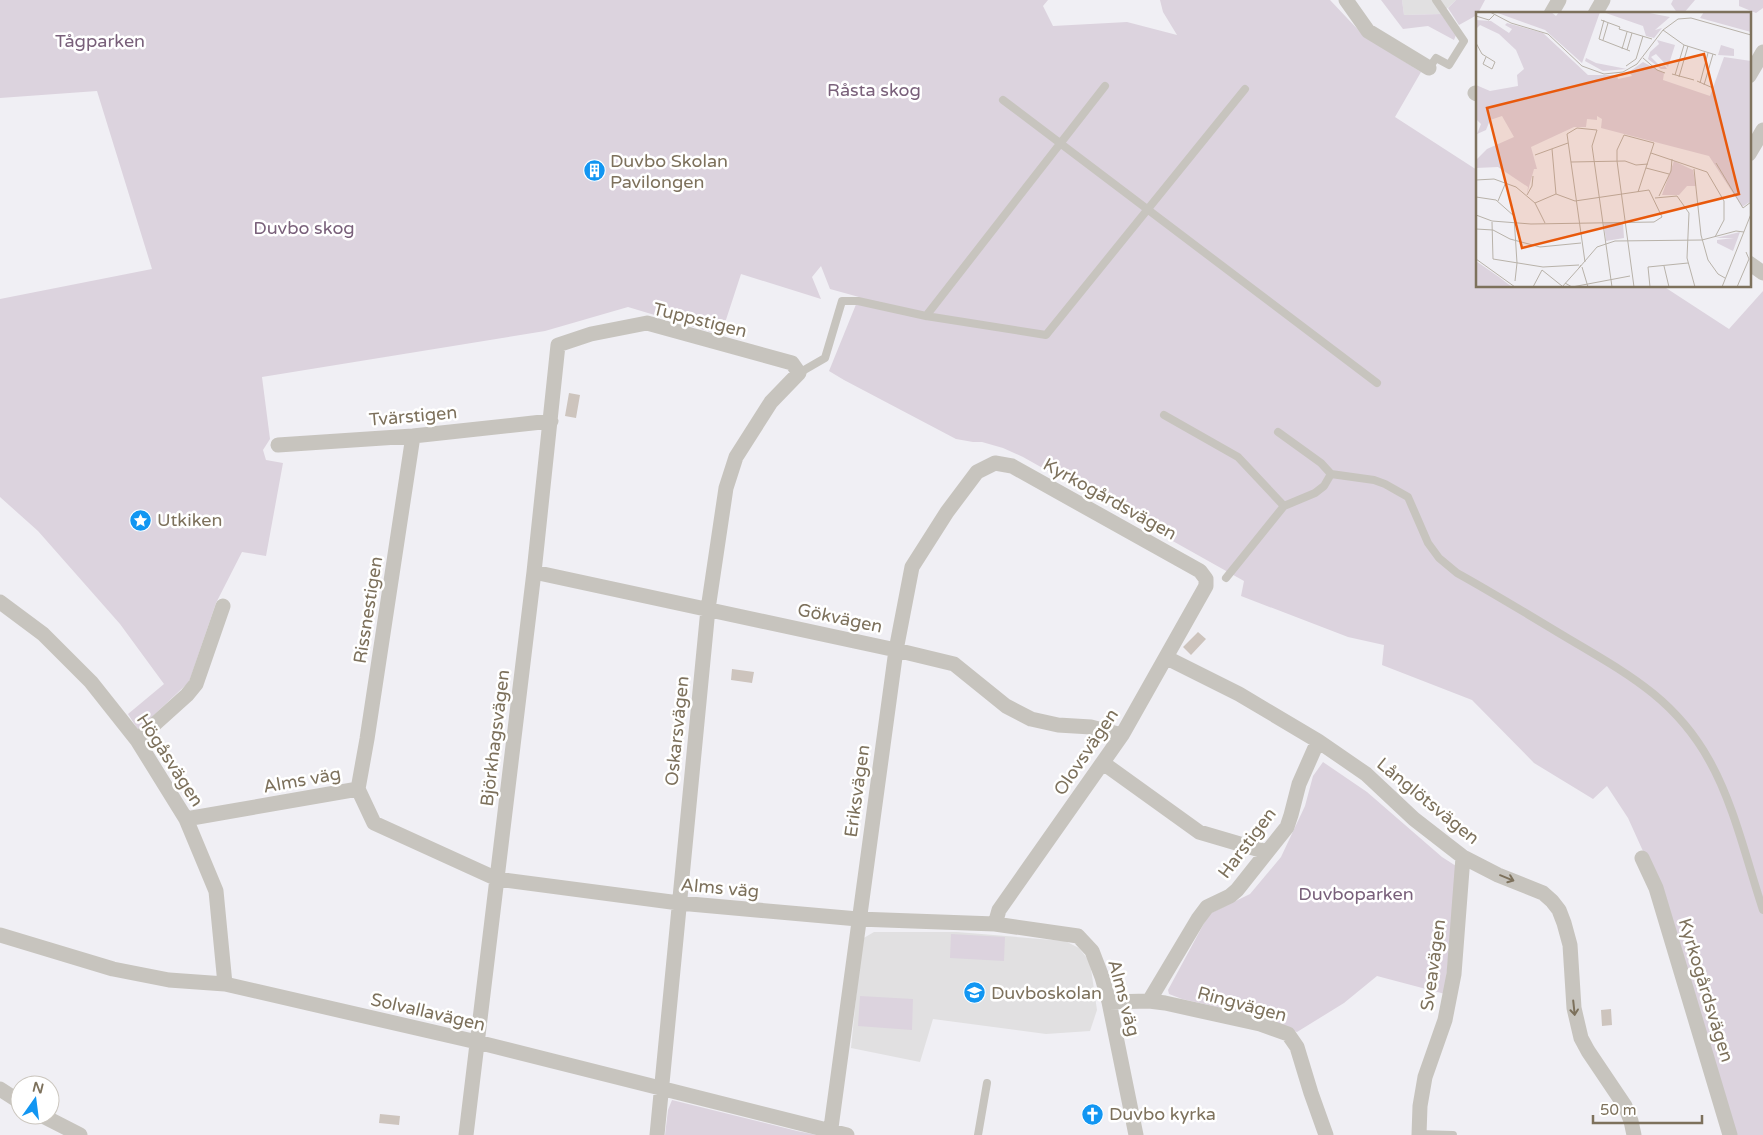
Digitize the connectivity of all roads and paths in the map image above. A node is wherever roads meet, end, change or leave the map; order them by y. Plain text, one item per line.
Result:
1 (1346, 0) edge
2 (1436, 0) edge
3 (1559, 0) edge
4 (1603, 0) edge
5 (1552, 12) edge
6 (1596, 12) edge
7 (1763, 52) edge
8 (1430, 68) joint
9 (1750, 74) edge
10 (1106, 86) dead end
11 (1244, 89) dead end
12 (1003, 100) dead end
13 (1763, 130) edge
14 (1061, 144) junction
15 (1750, 152) edge
16 (1147, 209) junction
17 (1750, 264) edge
18 (1763, 273) edge
19 (926, 316) junction
20 (558, 345) joint
21 (799, 373) junction
22 (1377, 383) dead end
23 (1164, 415) dead end
24 (551, 422) junction
25 (1278, 432) dead end
26 (413, 436) junction
27 (278, 445) dead end
28 (977, 472) joint
29 (1331, 474) junction
30 (1284, 506) junction
31 (534, 572) junction
32 (1226, 578) dead end
33 (1201, 594) joint
34 (1, 604) edge
35 (223, 606) dead end
36 (708, 609) junction
37 (896, 650) junction
38 (1167, 658) junction
39 (1122, 735) junction
40 (137, 740) junction
41 (1318, 741) junction
42 (1103, 763) junction
43 (358, 789) junction
44 (186, 819) junction
45 (1267, 852) junction
46 (1463, 857) junction
47 (1642, 858) dead end
48 (497, 879) junction
49 (679, 903) junction
50 (1763, 910) edge
51 (858, 919) junction
52 (995, 924) junction
53 (0, 935) edge
54 (225, 984) junction
55 (1149, 1001) junction
56 (1109, 1002) junction
57 (477, 1042) junction
58 (987, 1083) dead end
59 (662, 1088) junction
60 (60, 1125) edge
61 (830, 1133) edge
62 (1419, 1134) edge
63 (80, 1135) edge
64 (466, 1135) edge
65 (657, 1135) edge
66 (847, 1135) edge
67 (978, 1135) edge
68 (1136, 1135) edge
69 (1326, 1135) edge
70 (1453, 1135) edge
71 (1634, 1135) edge
72 (1730, 1135) edge

1 - 8 street
2 - 8 lane
3 - 5 street
4 - 6 street
7 - 9 street
10 - 14 lane
11 - 16 lane
12 - 14 lane
13 - 15 street
14 - 16 lane
14 - 19 lane
16 - 19 lane
16 - 22 lane
17 - 18 street
19 - 21 lane, Oskarsvägen
20 - 21 street, Tuppstigen
20 - 24 street, Björkhagsvägen
21 - 36 street, Oskarsvägen
23 - 30 lane
24 - 26 street, Tvärstigen
24 - 31 street, Björkhagsvägen
25 - 29 lane
26 - 27 street, Tvärstigen
26 - 43 street, Rissnestigen
28 - 33 street, Kyrkogårdsvägen
28 - 37 street, Eriksvägen
29 - 30 lane
29 - 50 lane
30 - 32 lane
31 - 36 street, Gökvägen
31 - 48 street, Björkhagsvägen
33 - 38 street, Olovsvägen
34 - 40 street, Högåsvägen
35 - 40 street
36 - 37 street, Gökvägen
36 - 49 street, Oskarsvägen
37 - 39 street, Gökvägen
37 - 51 street, Eriksvägen
38 - 39 street, Olovsvägen
38 - 41 street, Långlötsvägen
39 - 42 street, Olovsvägen
40 - 44 street, Högåsvägen
41 - 45 street, Harstigen
41 - 46 street, Långlötsvägen
42 - 45 street
42 - 52 street, Olovsvägen
43 - 44 street, Alms väg
43 - 48 street, Alms väg
44 - 54 street, Högåsvägen
45 - 55 street, Harstigen
46 - 62 street, Sveavägen
46 -> 71 street, Långlötsvägen
47 - 72 street, Kyrkogårdsvägen
48 - 49 street, Alms väg
48 - 57 street, Björkhagsvägen
49 - 51 street, Alms väg
49 - 59 street, Oskarsvägen
51 - 52 street, Alms väg
51 - 61 street, Eriksvägen
52 - 56 street, Alms väg
53 - 54 street, Solvallavägen
54 - 57 street, Solvallavägen
55 - 56 street, Ringvägen
55 - 69 street, Ringvägen
56 - 68 street, Alms väg
57 - 59 street, Solvallavägen
57 - 64 street, Björkhagsvägen
58 - 67 lane
59 - 61 street, Solvallavägen
59 - 65 street, Oskarsvägen
60 - 63 street
61 - 66 street, Solvallavägen
62 - 70 lane

